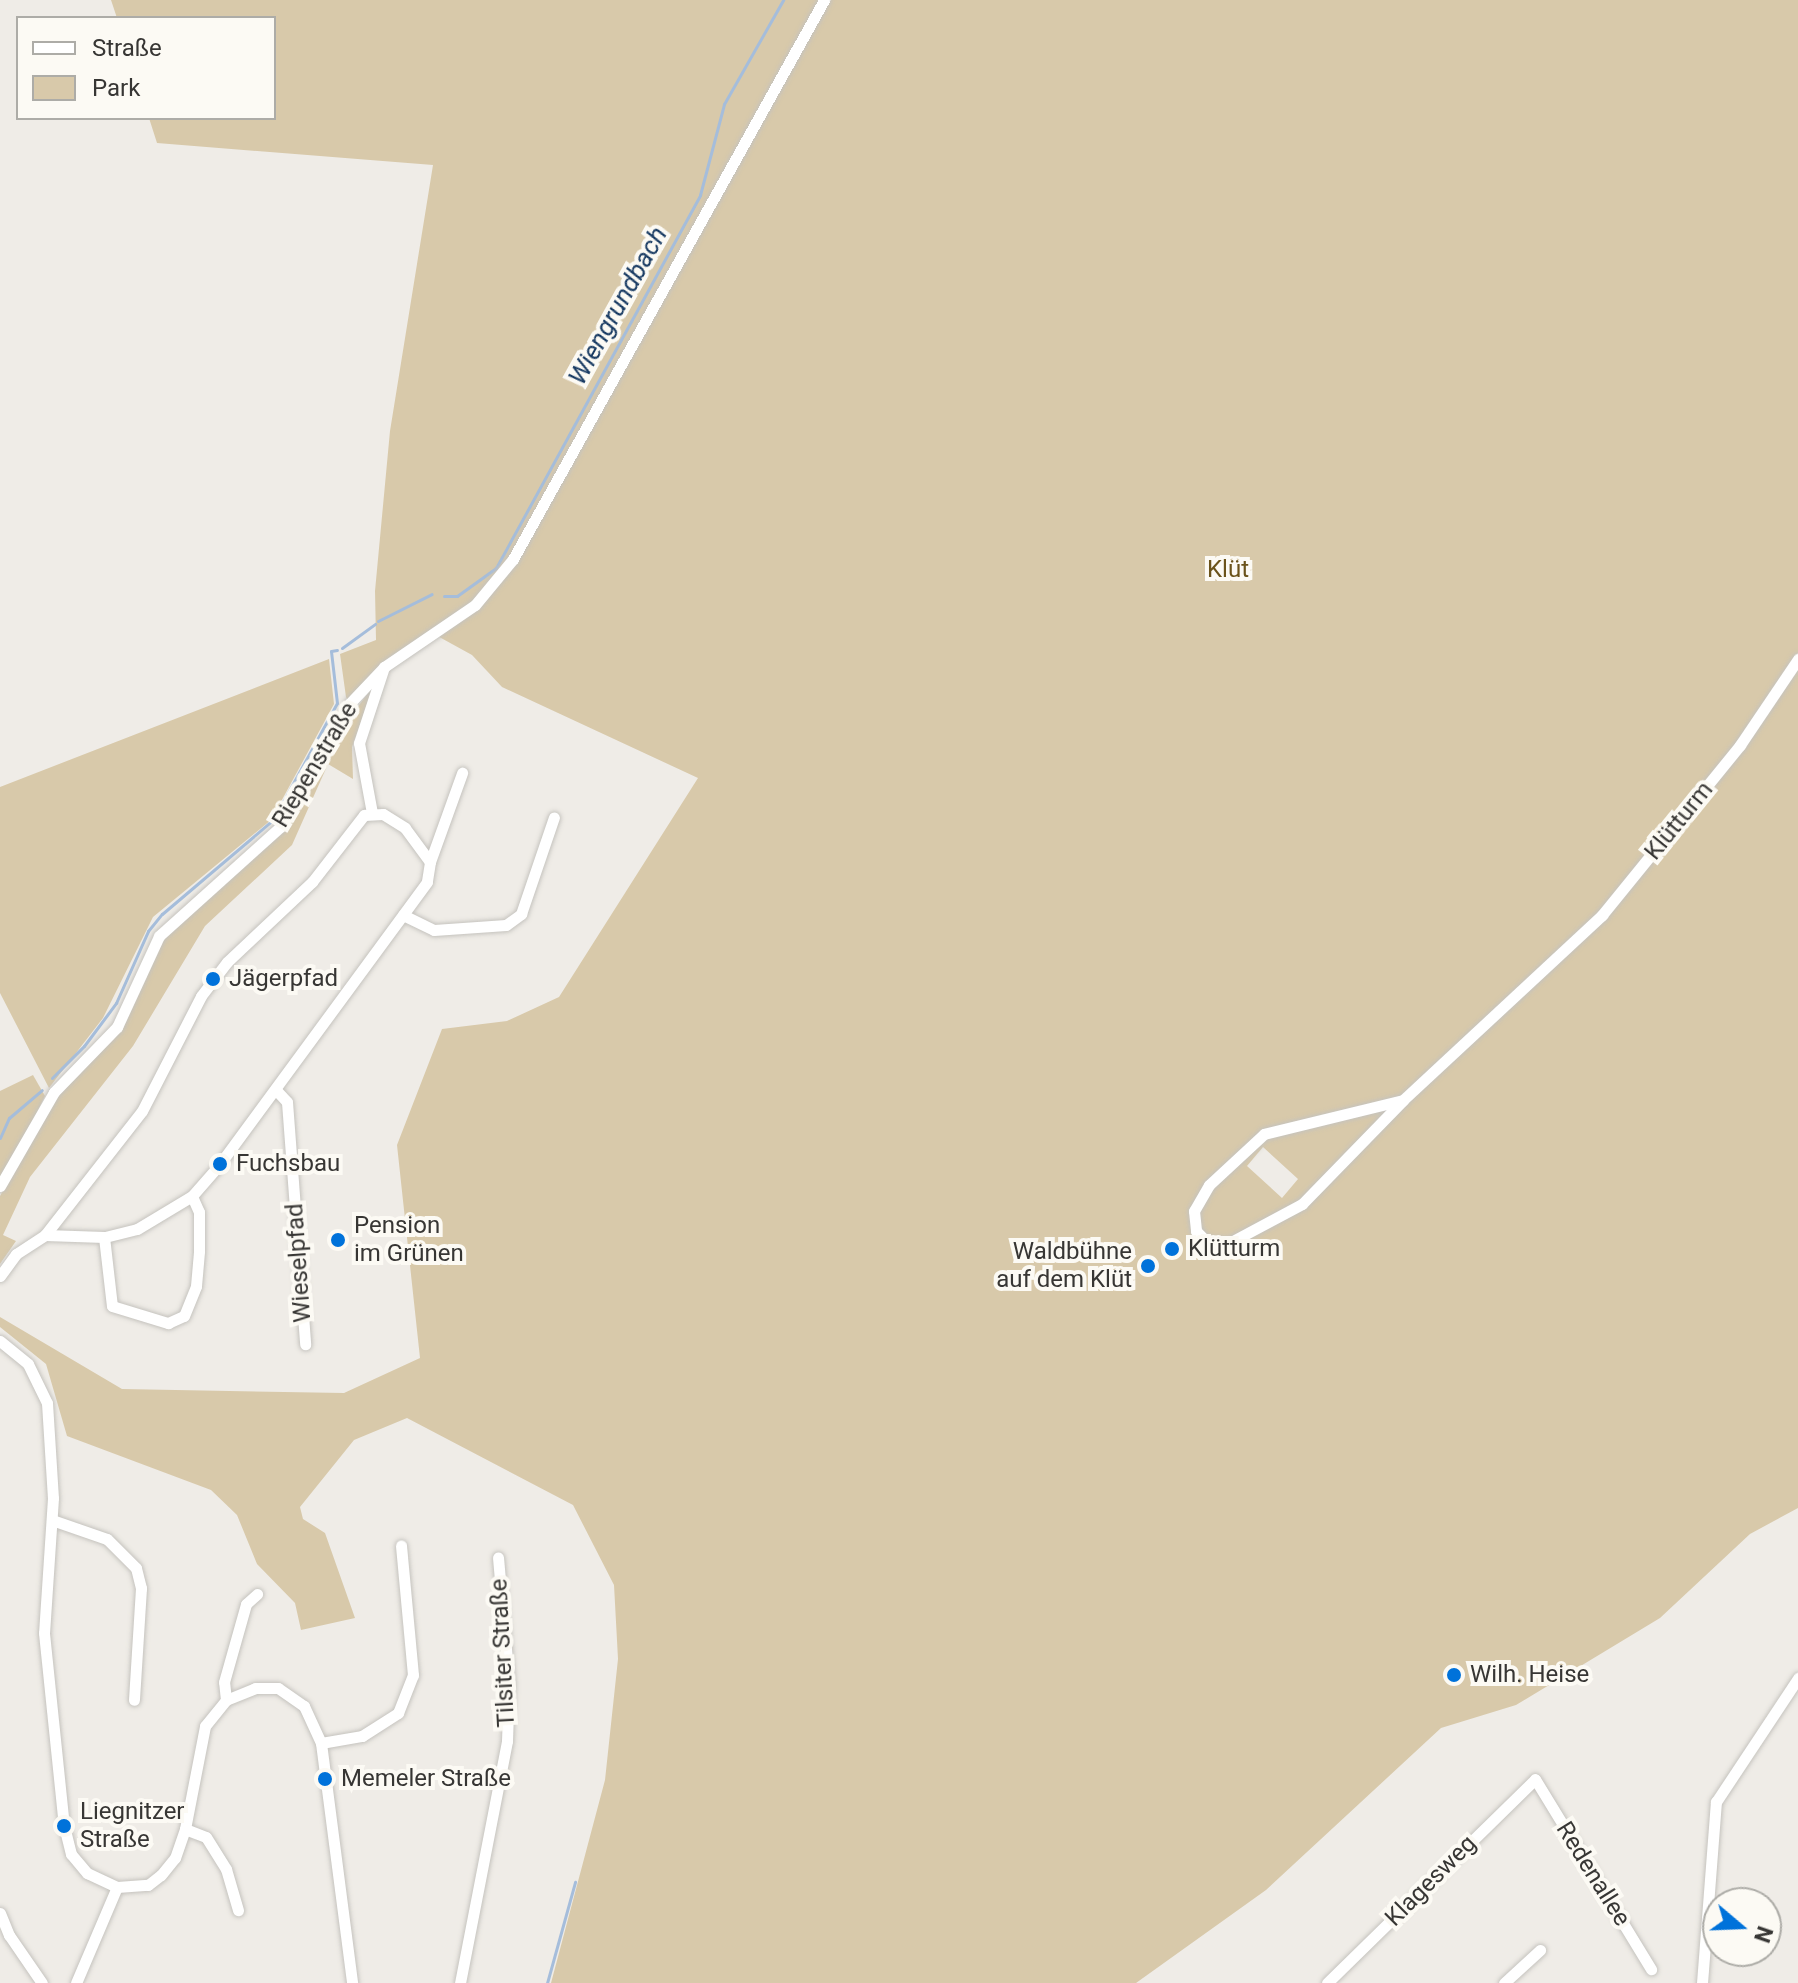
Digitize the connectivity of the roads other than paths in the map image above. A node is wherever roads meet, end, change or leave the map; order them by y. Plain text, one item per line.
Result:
1 (824, 0) edge
2 (1798, 659) edge
3 (384, 667) junction
4 (462, 773) dead end
5 (372, 813) junction
6 (554, 817) dead end
7 (430, 862) junction
8 (403, 915) junction
9 (276, 1090) junction
10 (1403, 1100) junction
11 (0, 1186) edge
12 (192, 1196) junction
13 (45, 1235) junction
14 (104, 1237) junction
15 (0, 1276) edge
16 (0, 1341) edge
17 (305, 1344) dead end
18 (52, 1520) junction
19 (401, 1546) dead end
20 (498, 1557) dead end
21 (257, 1594) dead end
22 (1798, 1678) edge
23 (134, 1700) dead end
24 (226, 1700) junction
25 (321, 1743) junction
26 (1535, 1779) joint
27 (185, 1829) junction
28 (117, 1887) junction
29 (238, 1910) dead end
30 (0, 1913) edge
31 (1540, 1950) dead end
32 (1651, 1969) dead end
33 (42, 1983) edge
34 (76, 1983) edge
35 (352, 1983) edge
36 (460, 1983) edge
37 (1327, 1983) edge
38 (1504, 1983) edge
39 (1702, 1983) edge

1 - 3 street, Riepenstraße
2 - 10 street, Klütturm
3 - 5 street
3 - 11 street, Riepenstraße
4 - 7 street
5 - 7 street
5 - 13 street
6 - 8 street
7 - 8 street
8 - 9 street
9 - 12 street
9 - 17 street, Wieselpfad
10 - 10 street, Klütturm
12 - 14 street
12 - 14 street
13 - 14 street
13 - 15 street
16 - 18 street
18 - 23 street
18 - 28 street
19 - 25 street
20 - 36 street, Tilsiter Straße
21 - 24 street
22 - 39 street
24 - 25 street
24 - 27 street
25 - 35 street
26 - 32 street, Redenallee
26 - 37 street, Klagesweg
27 - 28 street
27 - 29 street
28 - 34 street
30 - 33 street
31 - 38 street

